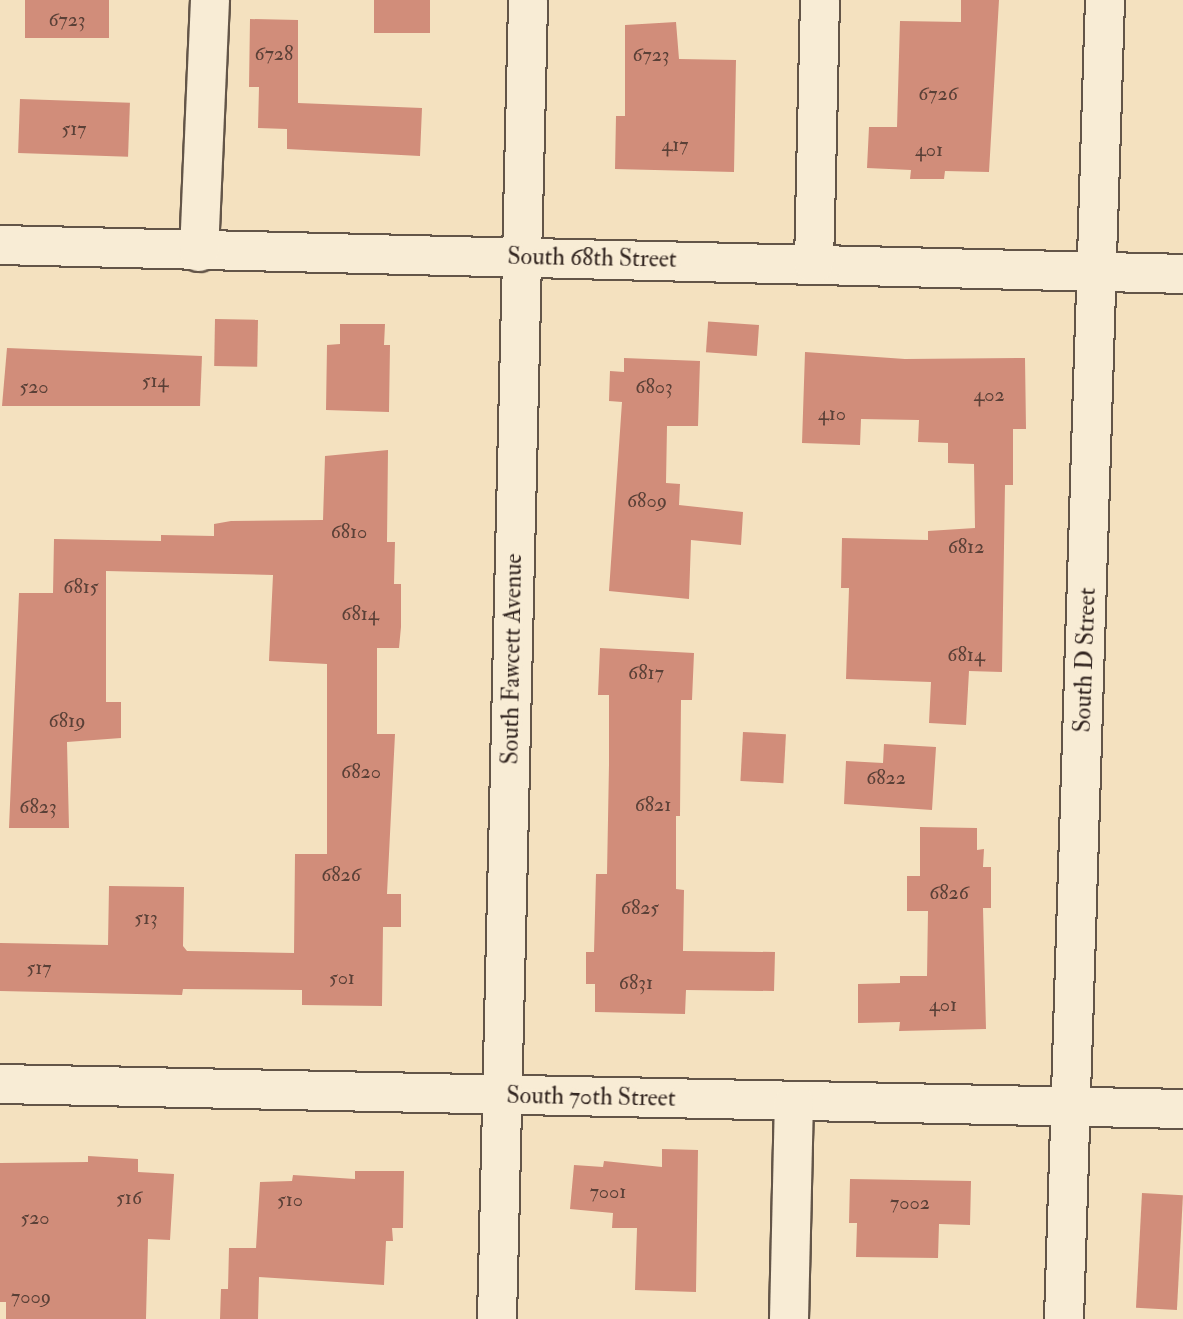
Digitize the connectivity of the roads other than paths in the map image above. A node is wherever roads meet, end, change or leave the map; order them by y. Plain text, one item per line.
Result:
1 (210, 0) edge
2 (528, 0) edge
3 (820, 0) edge
4 (1105, 0) edge
5 (0, 245) edge
6 (199, 252) junction
7 (522, 257) junction
8 (814, 264) junction
9 (1099, 272) junction
10 (1183, 274) edge
11 (0, 1084) edge
12 (502, 1095) junction
13 (794, 1102) junction
14 (1069, 1106) junction
15 (1183, 1109) edge
16 (497, 1319) edge
17 (789, 1319) edge
18 (1064, 1319) edge

1 - 6 street
2 - 7 street, South Fawcett Avenue
3 - 8 street
4 - 9 street, South D Street
5 - 6 street, South 68th Street
6 - 7 street, South 68th Street
7 - 8 street, South 68th Street
7 - 12 street, South Fawcett Avenue
8 - 9 street, South 68th Street
9 - 10 street, South 68th Street
9 - 14 street, South D Street
11 - 12 street, South 70th Street
12 - 13 street, South 70th Street
12 - 16 street, South Fawcett Avenue
13 - 14 street, South 70th Street
13 - 17 street
14 - 15 street, South 70th Street
14 - 18 street, South D Street

